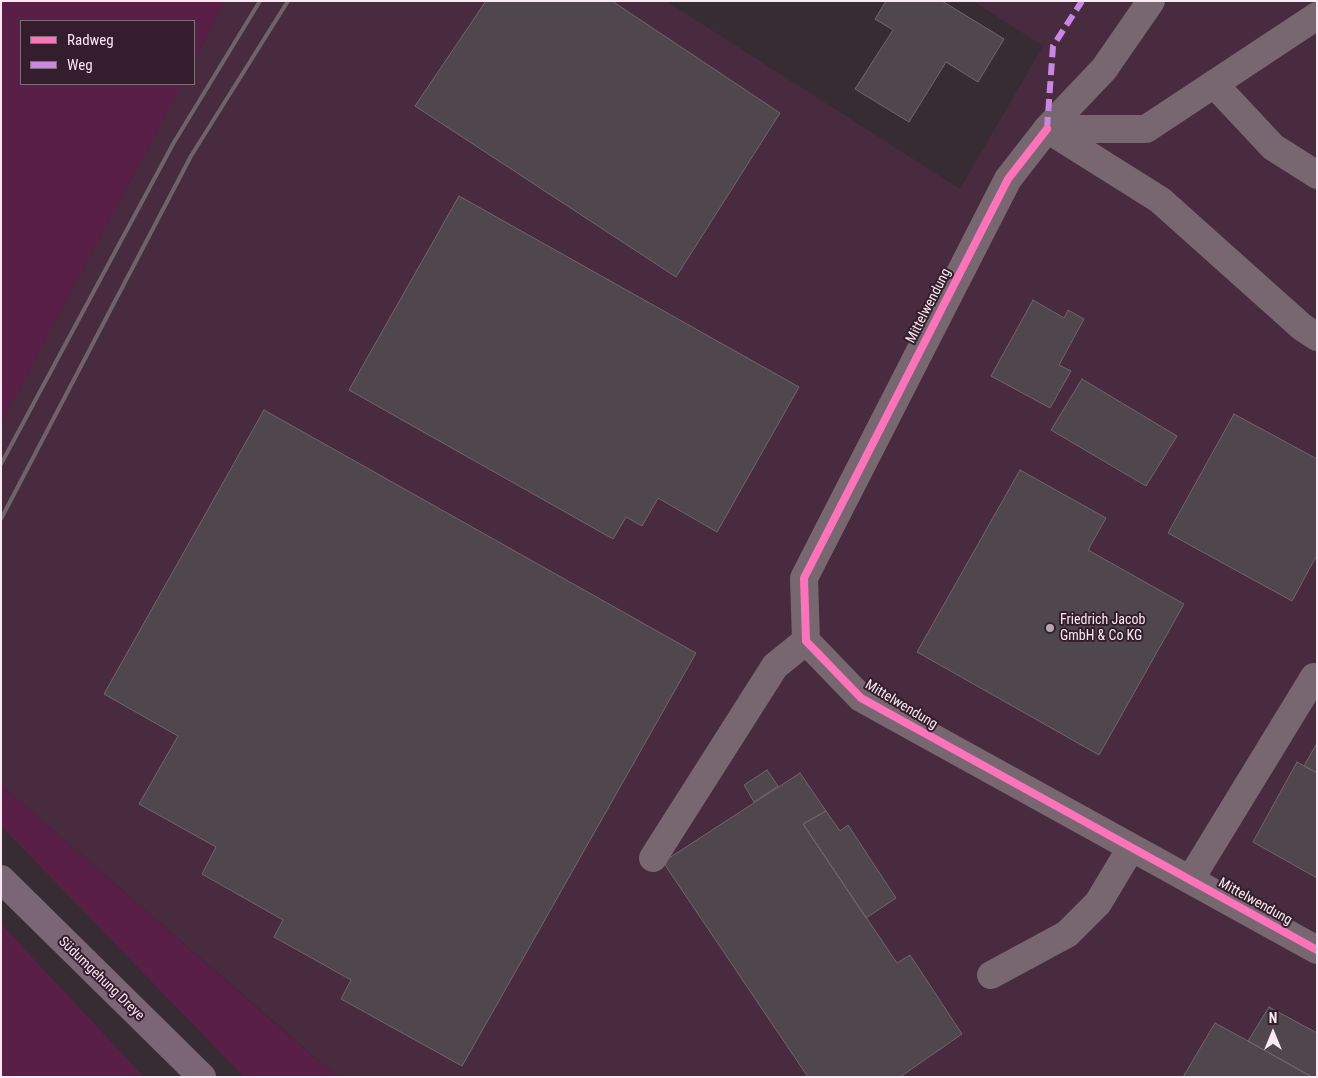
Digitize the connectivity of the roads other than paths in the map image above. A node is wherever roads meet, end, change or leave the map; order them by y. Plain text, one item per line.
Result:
1 (1150, 1) edge
2 (1317, 16) edge
3 (1214, 84) junction
4 (1048, 129) junction
5 (1317, 175) edge
6 (1317, 337) edge
7 (806, 641) junction
8 (1317, 678) edge
9 (1131, 848) junction
10 (653, 858) dead end
11 (1, 879) edge
12 (1190, 880) junction
13 (1317, 950) edge
14 (991, 975) dead end
15 (202, 1077) edge

1 - 4 street, Mittelwendung
2 - 3 street
3 - 4 street
3 - 5 street
4 - 6 street
4 - 7 street, Mittelwendung
7 - 9 street, Mittelwendung
7 - 10 street
8 - 12 street
9 - 12 street, Mittelwendung
9 - 14 street
11 - 15 main road, Südumgehung Dreye
12 - 13 street, Mittelwendung

